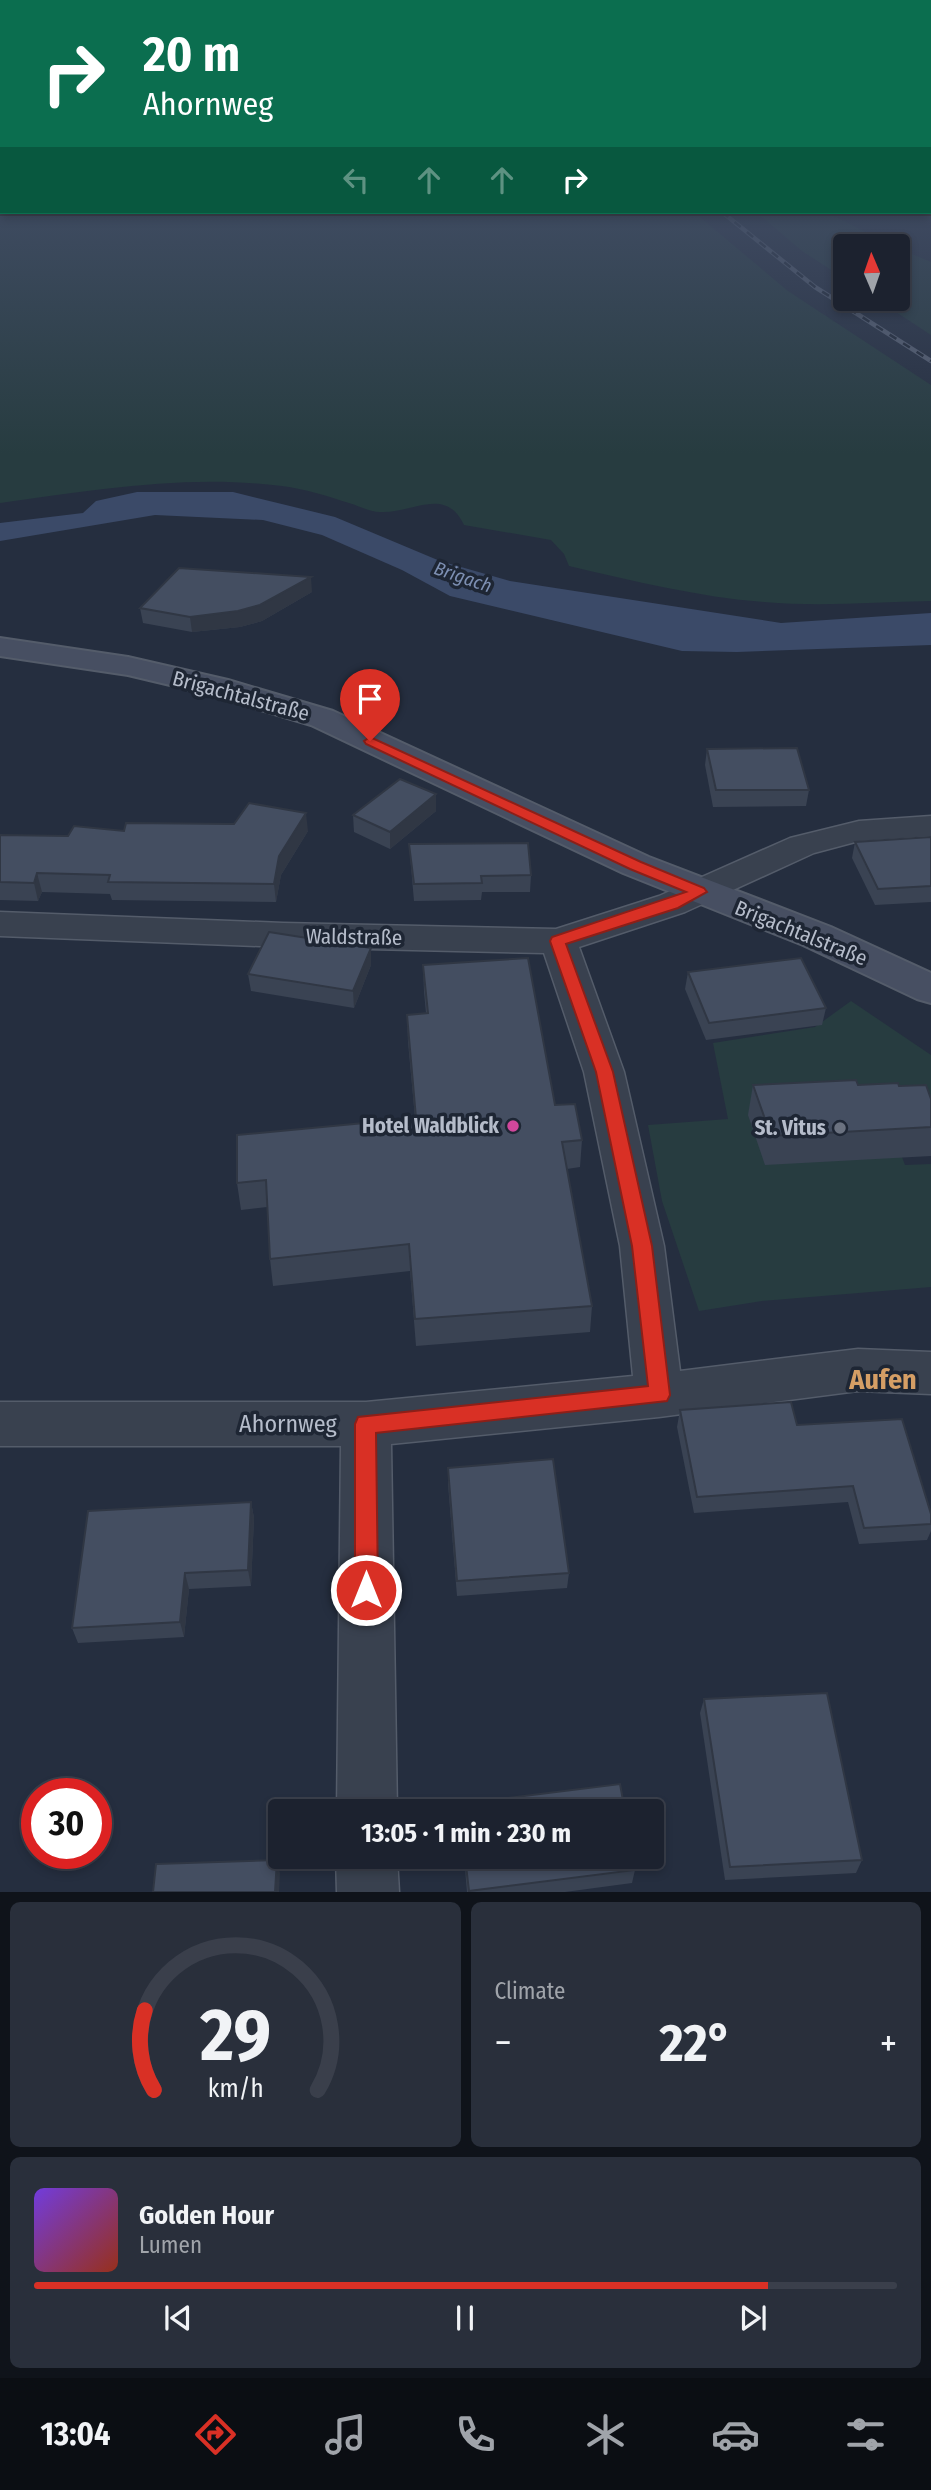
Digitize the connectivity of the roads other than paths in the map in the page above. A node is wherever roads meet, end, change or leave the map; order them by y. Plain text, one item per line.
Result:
1 (0, 647) edge
2 (931, 826) edge
3 (699, 892) junction
4 (0, 924) edge
5 (558, 941) junction
6 (931, 989) edge
7 (931, 1373) edge
8 (659, 1395) junction
9 (0, 1424) edge
10 (366, 1424) junction
11 (367, 1799) edge
12 (368, 1869) edge
13 (368, 1892) edge

1 - 3 street, Brigachtalstraße
2 - 3 street, Waldstraße
3 - 5 street, Waldstraße
3 - 6 street, Brigachtalstraße
4 - 5 street, Waldstraße
5 - 8 street
7 - 8 street, Ahornweg
8 - 10 street, Ahornweg
9 - 10 street, Ahornweg
10 - 11 street
12 - 13 street

